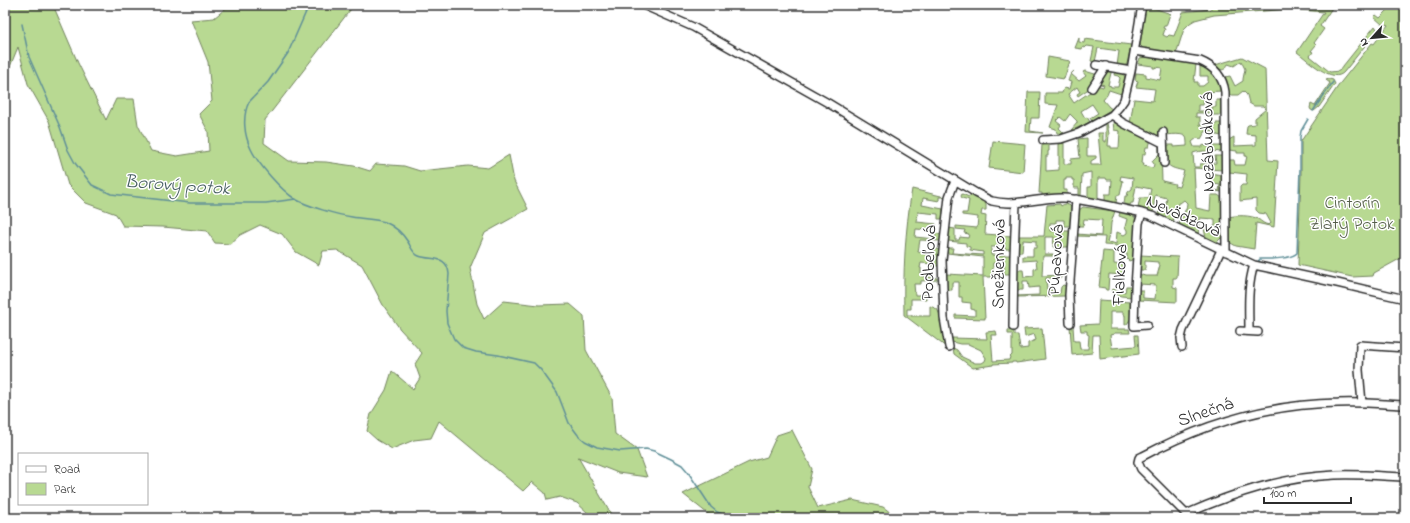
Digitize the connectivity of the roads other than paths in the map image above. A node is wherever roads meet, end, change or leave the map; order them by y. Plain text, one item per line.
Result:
1 (643, 5) edge
2 (1142, 5) edge
3 (1135, 51) junction
4 (1096, 65) dead end
5 (1106, 66) junction
6 (1131, 71) junction
7 (1092, 88) dead end
8 (1112, 115) junction
9 (1163, 132) dead end
10 (1043, 140) dead end
11 (1163, 143) junction
12 (1164, 163) dead end
13 (953, 179) junction
14 (1076, 199) junction
15 (1016, 203) junction
16 (1142, 213) junction
17 (1223, 251) junction
18 (1254, 265) junction
19 (1405, 299) edge
20 (1070, 323) dead end
21 (1147, 325) dead end
22 (1013, 327) dead end
23 (1240, 331) dead end
24 (1249, 332) junction
25 (1258, 332) dead end
26 (949, 347) dead end
27 (1182, 347) dead end
28 (1405, 348) edge
29 (1362, 403) junction
30 (1405, 405) edge
31 (1405, 477) edge

1 - 13 street, Nevädzová
2 - 3 street
3 - 6 street
3 - 17 street, Nezábudková
4 - 5 street
5 - 6 street
5 - 7 street
6 - 8 street
8 - 10 street
8 - 11 street
9 - 11 street
11 - 12 street
13 - 15 street, Nevädzová
13 - 26 street, Podbeľová
14 - 15 street, Nevädzová
14 - 16 street, Nevädzová
14 - 20 street, Púpavová
15 - 22 street, Snežienková
16 - 17 street, Nevädzová
16 - 21 street, Fialková
17 - 18 street, Nevädzová
17 - 27 street, Nezábudková
18 - 19 street, Nevädzová
18 - 24 street
23 - 24 street
24 - 25 street
28 - 29 street
29 - 30 street, Slnečná
29 - 31 street, Slnečná

